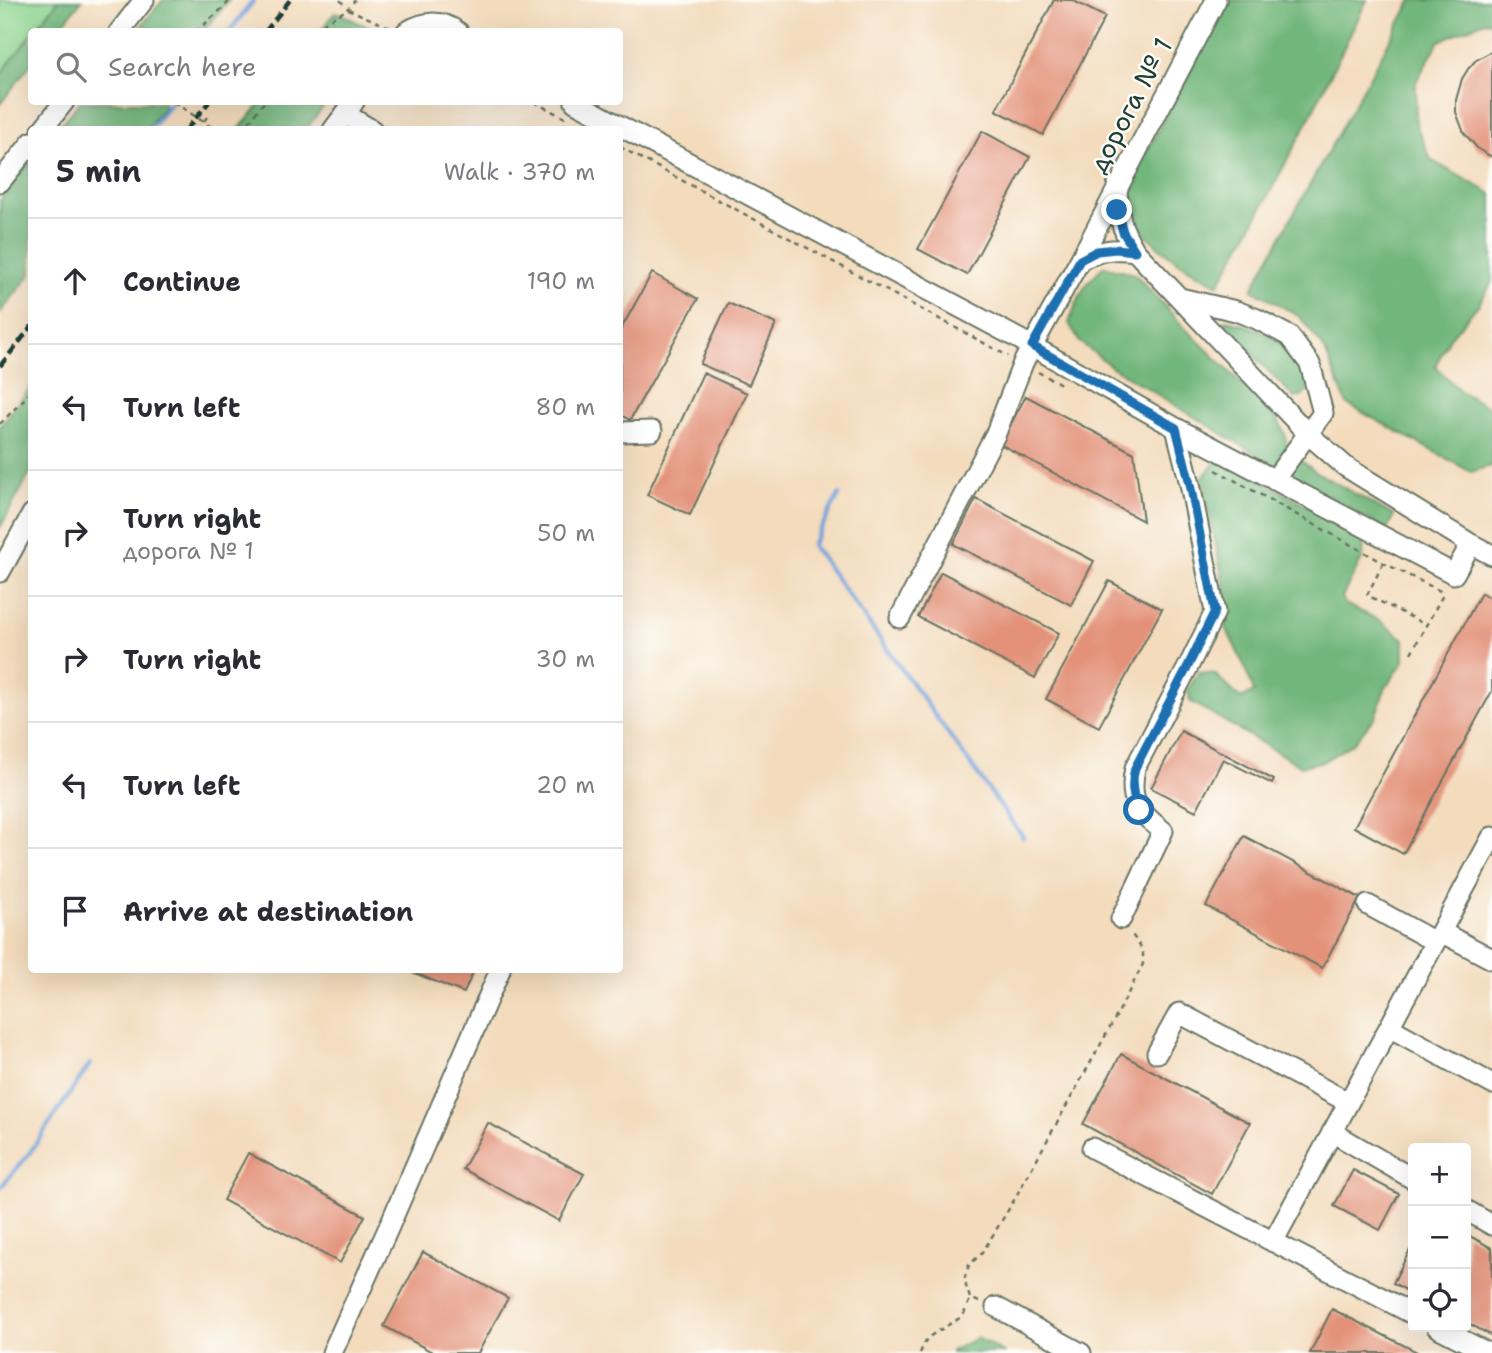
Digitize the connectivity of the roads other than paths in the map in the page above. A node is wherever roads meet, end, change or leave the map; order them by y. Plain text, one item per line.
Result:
1 (144, 0) edge
2 (1216, 0) edge
3 (122, 28) edge
4 (412, 28) edge
5 (453, 28) edge
6 (62, 105) edge
7 (572, 110) edge
8 (344, 115) edge
9 (45, 126) edge
10 (365, 126) edge
11 (603, 126) edge
12 (623, 136) edge
13 (28, 147) edge
14 (0, 182) edge
15 (1117, 186) junction
16 (1135, 251) junction
17 (1080, 260) junction
18 (1180, 298) junction
19 (1032, 346) junction
20 (1176, 428) junction
21 (652, 431) dead end
22 (623, 432) edge
23 (1308, 435) junction
24 (1274, 480) junction
25 (28, 521) edge
26 (1471, 544) junction
27 (1492, 555) edge
28 (0, 572) edge
29 (900, 618) dead end
30 (1492, 837) edge
31 (1368, 905) dead end
32 (1121, 919) road end
33 (1438, 937) junction
34 (1492, 959) edge
35 (498, 973) edge
36 (1389, 1027) junction
37 (1157, 1053) dead end
38 (1492, 1084) edge
39 (1349, 1102) junction
40 (1332, 1132) junction
41 (1092, 1148) dead end
42 (1408, 1176) edge
43 (1471, 1213) edge
44 (1492, 1225) edge
45 (1273, 1242) junction
46 (996, 1307) road end
47 (1408, 1311) edge
48 (1447, 1332) edge
49 (332, 1353) edge
50 (1081, 1353) edge
51 (1489, 1353) edge

1 - 3 street
2 - 15 street, дорога № 1
4 - 5 street
6 - 9 street
7 - 11 street
8 - 10 street
12 - 19 street
13 - 14 street
15 - 16 street
15 - 17 street, дорога № 1
16 - 17 street
16 - 18 street
17 - 19 street, дорога № 1
18 - 23 street
18 - 23 street
19 - 20 street
19 - 29 street, дорога № 1
20 - 24 street
20 - 32 street
21 - 22 street
23 - 24 street
23 - 26 street
24 - 26 street
25 - 28 street
26 - 27 street
30 - 33 street
31 - 33 street
33 - 34 street
33 - 36 street
35 - 49 street
36 - 38 street
36 - 39 street
37 - 39 street
39 - 40 street
40 - 42 street
40 - 45 street
41 - 45 street
43 - 44 street
45 - 47 street
46 - 50 street
48 - 51 street

